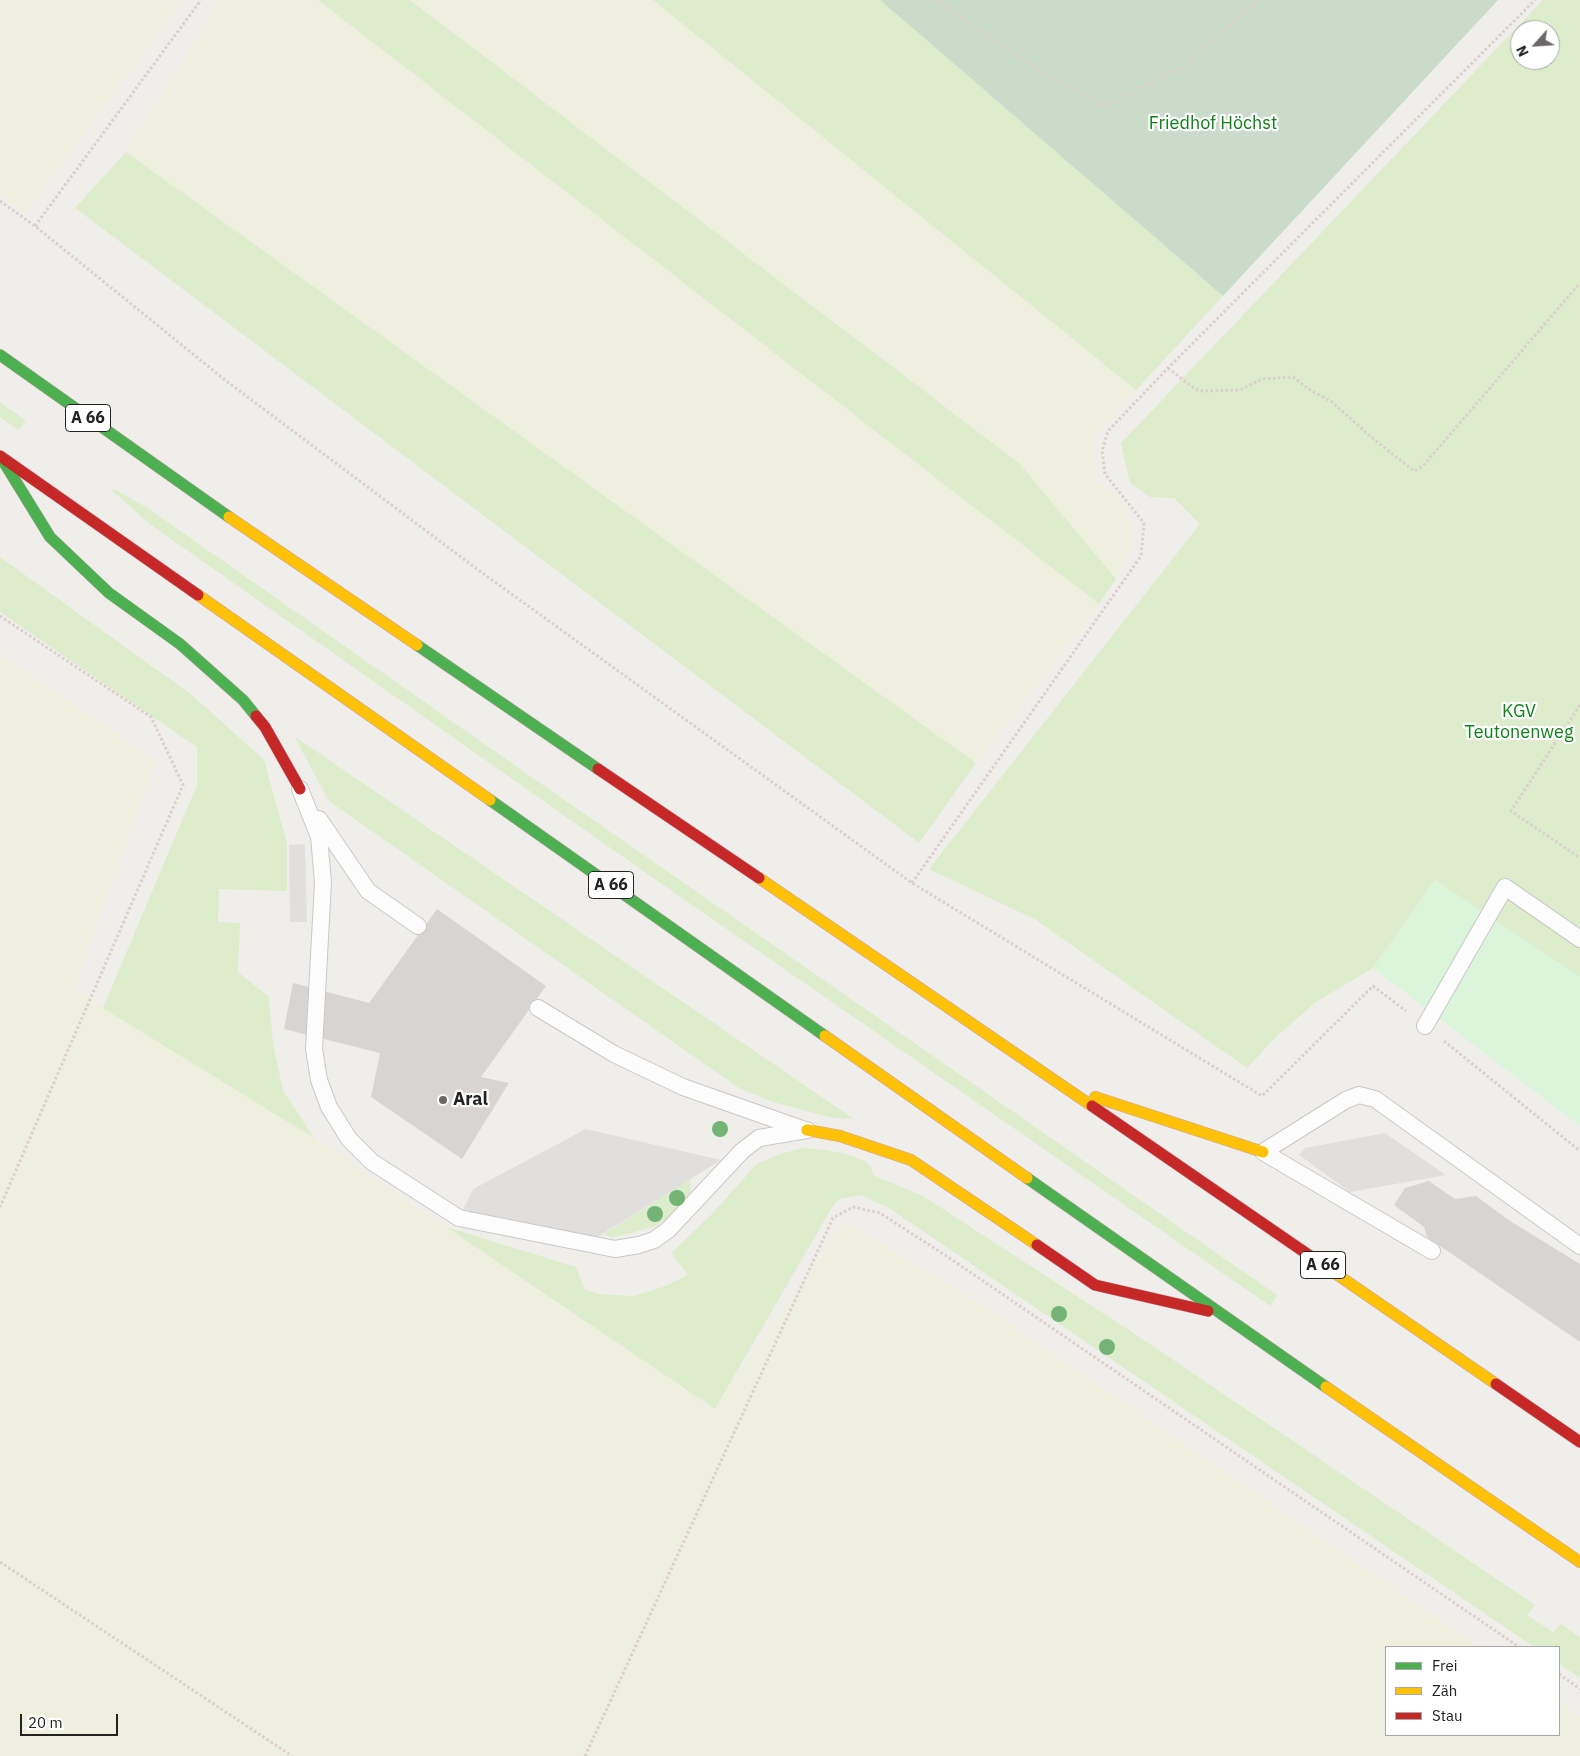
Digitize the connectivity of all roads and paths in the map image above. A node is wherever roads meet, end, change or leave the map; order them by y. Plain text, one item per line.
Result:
1 (201, 0) edge
2 (935, 0) edge
3 (1258, 0) edge
4 (1535, 0) edge
5 (0, 200) edge
6 (34, 226) junction
7 (1580, 283) edge
8 (0, 355) edge
9 (1168, 368) junction
10 (0, 456) edge
11 (0, 616) edge
12 (1580, 706) edge
13 (300, 789) junction
14 (1580, 858) edge
15 (912, 883) junction
16 (418, 926) dead end
17 (1580, 939) edge
18 (538, 1008) dead end
19 (1425, 1026) junction
20 (1065, 1087) junction
21 (807, 1130) junction
22 (1580, 1151) edge
23 (1263, 1152) junction
24 (0, 1207) edge
25 (1580, 1246) edge
26 (1432, 1251) dead end
27 (1222, 1315) junction
28 (1580, 1442) edge
29 (0, 1562) edge
30 (1580, 1562) edge
31 (1518, 1646) edge
32 (1560, 1675) edge
33 (1580, 1689) edge
34 (292, 1756) edge
35 (585, 1756) edge

1 - 6 path
2 - 3 path
4 - 9 path
5 - 6 path
6 - 15 path
7 - 9 path
8 - 20 highway, A 66
9 - 15 path
10 - 13 highway
10 - 27 highway, A 66
11 - 24 path
12 - 14 path
13 - 16 lane
13 - 21 lane
15 - 19 path
17 - 19 lane
18 - 21 lane
19 - 22 path
20 - 23 highway
20 - 28 highway, A 66
21 - 27 highway
23 - 25 lane
23 - 26 lane
27 - 30 highway, A 66
29 - 34 path
31 - 35 path
32 - 33 path

